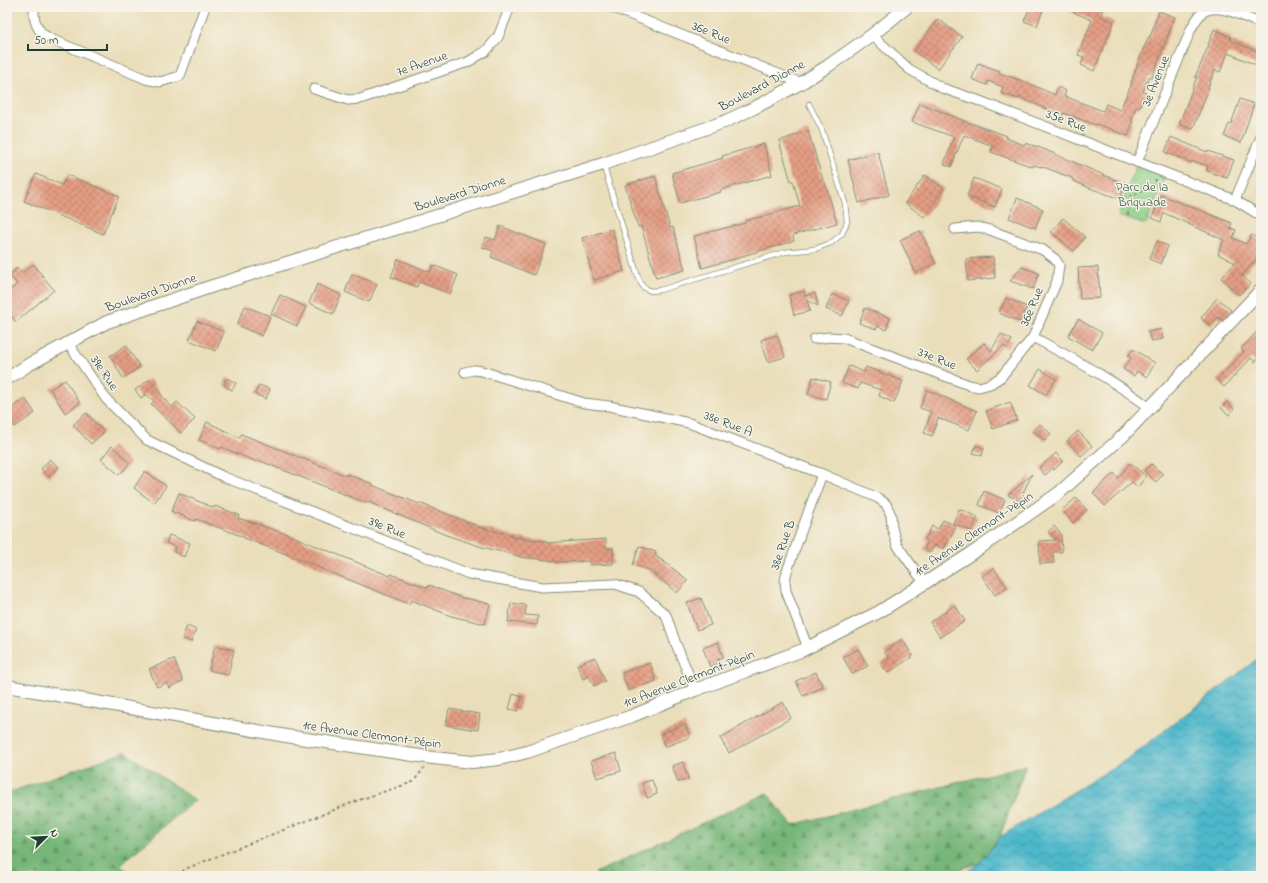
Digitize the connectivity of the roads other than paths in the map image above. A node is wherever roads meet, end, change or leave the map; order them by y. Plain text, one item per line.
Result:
1 (36, 7) edge
2 (205, 7) edge
3 (510, 7) edge
4 (611, 7) edge
5 (907, 7) edge
6 (1261, 24) edge
7 (872, 35) junction
8 (801, 83) junction
9 (314, 89) dead end
10 (809, 104) dead end
11 (1261, 138) edge
12 (1137, 162) junction
13 (603, 164) junction
14 (1235, 200) junction
15 (1261, 216) edge
16 (955, 229) dead end
17 (1261, 290) edge
18 (1033, 337) junction
19 (814, 339) dead end
20 (68, 343) junction
21 (465, 372) dead end
22 (7, 379) edge
23 (1150, 408) junction
24 (822, 474) junction
25 (925, 584) junction
26 (808, 648) junction
27 (7, 686) edge
28 (695, 690) junction

1 - 2 street
3 - 9 street, 7e Avenue
4 - 8 street, 36e Rue
5 - 7 street, Boulevard Dionne
6 - 12 street, 3e Avenue
7 - 8 street, Boulevard Dionne
7 - 12 street, 35e Rue
8 - 13 street, Boulevard Dionne
10 - 13 lane
11 - 14 street
12 - 14 street, 35e Rue
13 - 20 street, Boulevard Dionne
14 - 15 street, 35e Rue
16 - 18 street, 36e Rue
17 - 23 street, 1re Avenue Clermont-Pépin
18 - 19 street, 37e Rue
18 - 23 street, 36e Rue
20 - 22 street, Boulevard Dionne
20 - 28 street, 39e Rue
21 - 24 street, 38e Rue A
23 - 25 street, 1re Avenue Clermont-Pépin
24 - 25 street, 38e Rue A
24 - 26 street, 38e Rue B
25 - 26 street, 1re Avenue Clermont-Pépin
26 - 28 street, 1re Avenue Clermont-Pépin
27 - 28 street, 1re Avenue Clermont-Pépin

